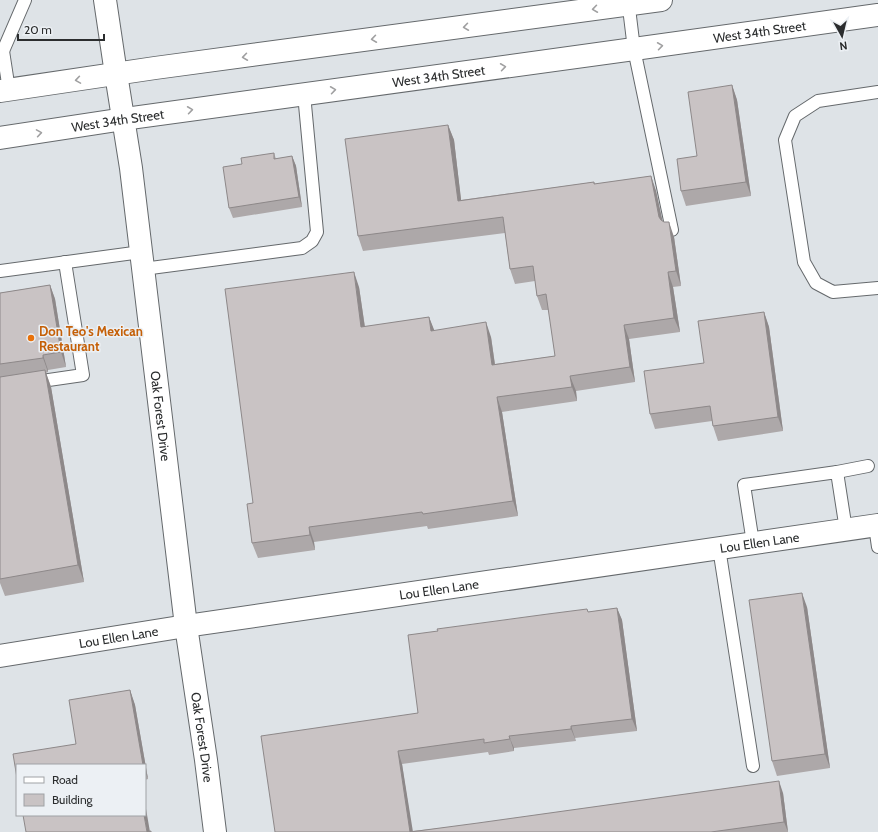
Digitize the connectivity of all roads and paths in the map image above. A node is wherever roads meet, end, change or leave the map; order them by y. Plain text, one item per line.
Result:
1 (25, 0) edge
2 (105, 0) edge
3 (661, 0) edge
4 (628, 2) edge
5 (878, 15) edge
6 (634, 49) junction
7 (2, 51) edge
8 (116, 74) junction
9 (4, 90) edge
10 (878, 92) edge
11 (304, 94) junction
12 (124, 119) junction
13 (0, 138) edge
14 (672, 230) edge
15 (142, 261) junction
16 (65, 262) junction
17 (0, 271) edge
18 (878, 288) edge
19 (0, 387) edge
20 (868, 466) dead end
21 (838, 472) junction
22 (876, 526) edge
23 (846, 530) junction
24 (753, 543) junction
25 (719, 548) junction
26 (878, 548) edge
27 (186, 626) junction
28 (0, 656) edge
29 (753, 766) dead end
30 (215, 832) edge

1 - 7 lane
2 - 8 street, Oak Forest Drive
3 - 4 street
4 - 6 lane
4 -> 8 street
6 -> 5 street, West 34th Street
11 -> 6 street, West 34th Street
6 - 14 lane
7 - 9 lane
8 -> 9 street
8 - 12 street, Oak Forest Drive
10 - 18 lane
12 -> 11 street, West 34th Street
11 - 15 lane
13 -> 12 street, West 34th Street
12 - 15 street, Oak Forest Drive
15 - 16 lane
15 - 27 street, Oak Forest Drive
16 - 17 lane
16 - 19 lane
20 - 21 lane
21 - 23 lane
21 - 24 lane
22 - 23 street, Lou Ellen Lane
22 - 26 lane
23 - 24 street, Lou Ellen Lane
24 - 25 street, Lou Ellen Lane
25 - 27 street, Lou Ellen Lane
25 - 29 lane
27 - 28 street, Lou Ellen Lane
27 - 30 street, Oak Forest Drive

